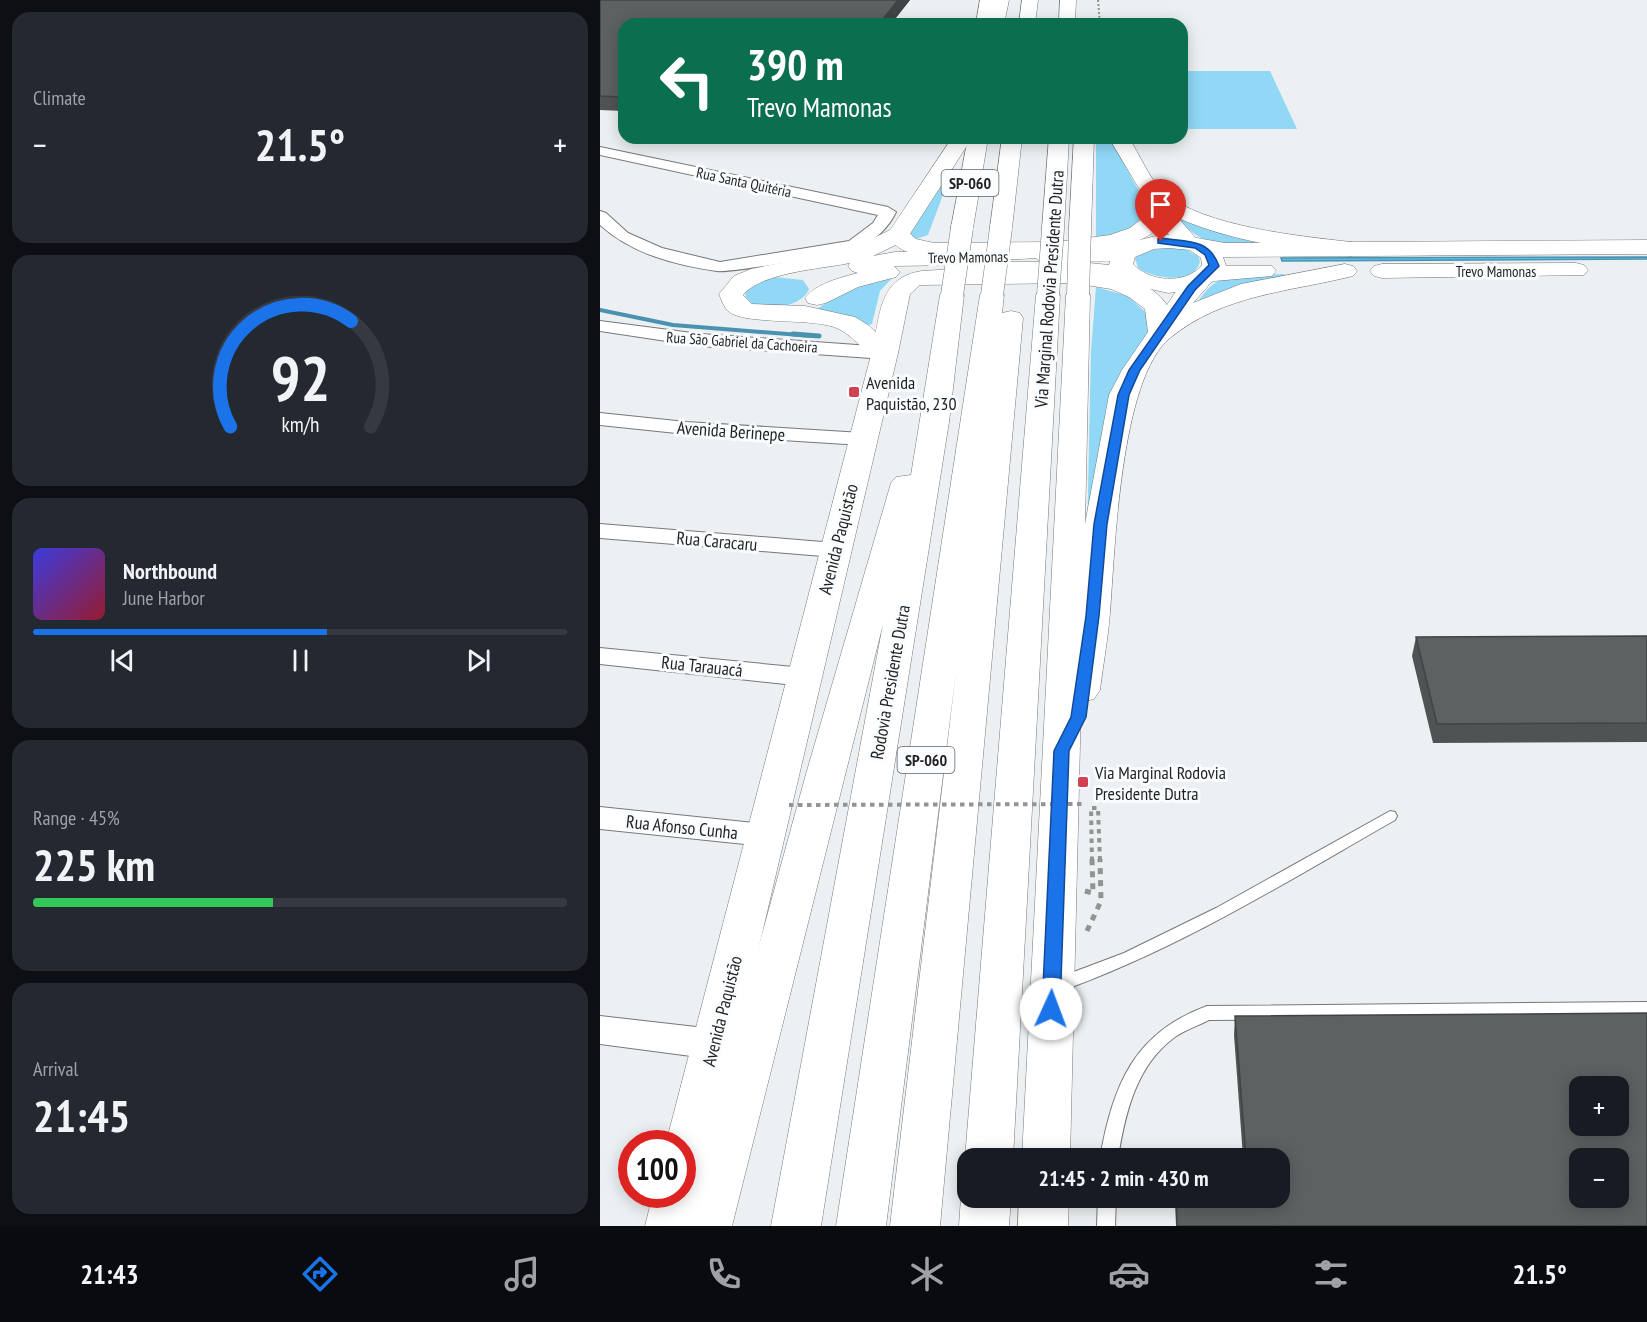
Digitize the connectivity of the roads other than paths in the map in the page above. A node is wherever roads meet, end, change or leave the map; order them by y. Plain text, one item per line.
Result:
1 (1030, 0) edge
2 (1044, 0) edge
3 (1068, 0) edge
4 (990, 1) edge
5 (986, 18) edge
6 (994, 18) edge
7 (1028, 18) edge
8 (1042, 18) edge
9 (1067, 18) edge
10 (959, 144) edge
11 (977, 144) edge
12 (1012, 144) edge
13 (1029, 144) edge
14 (1059, 144) edge
15 (1084, 144) edge
16 (1123, 144) edge
17 (600, 151) edge
18 (1153, 196) junction
19 (600, 216) edge
20 (1011, 229) junction
21 (898, 235) junction
22 (1194, 245) junction
23 (1647, 247) edge
24 (1130, 249) junction
25 (1348, 260) junction
26 (720, 267) junction
27 (1600, 270) dead end
28 (796, 272) junction
29 (1131, 276) junction
30 (1205, 276) junction
31 (1033, 295) junction
32 (817, 298) junction
33 (731, 299) junction
34 (785, 312) junction
35 (600, 326) edge
36 (1161, 333) junction
37 (885, 353) junction
38 (600, 419) edge
39 (935, 422) junction
40 (862, 439) junction
41 (600, 531) edge
42 (835, 550) junction
43 (600, 656) edge
44 (804, 677) junction
45 (1061, 751) junction
46 (1390, 816) dead end
47 (600, 818) edge
48 (765, 836) junction
49 (1052, 988) junction
50 (1647, 1009) edge
51 (600, 1030) edge
52 (714, 1044) junction
53 (693, 1130) edge
54 (990, 1148) edge
55 (1046, 1148) edge
56 (1111, 1148) edge
57 (674, 1208) edge
58 (985, 1208) edge
59 (1044, 1208) edge
60 (1107, 1208) edge
61 (670, 1226) edge
62 (707, 1226) edge
63 (796, 1226) edge
64 (861, 1226) edge
65 (915, 1226) edge
66 (984, 1226) edge
67 (1043, 1226) edge
68 (1106, 1226) edge

1 - 7 main road
2 - 8 main road
3 - 9 main road
4 - 5 main road
4 - 6 main road
10 - 21 main road
11 - 39 main road, Rodovia Presidente Dutra / SP-060, bridge
12 - 20 main road, SP-060
13 - 20 main road, SP-060
14 - 31 main road, Via Marginal Rodovia Presidente Dutra / SP-060, bridge
15 - 31 main road, bridge
16 - 18 main road
17 - 26 street, Rua Santa Quitéria
18 - 21 main road
18 - 22 main road
18 - 25 main road
19 - 26 street
20 - 31 main road, SP-060
21 - 28 main road
22 - 24 main road, Trevo Mamonas
22 - 25 main road, Trevo Mamonas
22 - 30 main road
23 - 25 main road, Trevo Mamonas
24 - 28 main road, Trevo Mamonas
24 - 29 main road
25 - 27 main road, Trevo Mamonas
25 - 30 main road, Trevo Mamonas
25 - 36 main road
26 - 33 main road
28 - 32 main road
28 - 33 main road
29 - 30 main road, Trevo Mamonas
29 - 32 main road, Trevo Mamonas
30 - 36 main road
31 - 45 main road
31 - 54 main road, Via Marginal Rodovia Presidente Dutra / SP-060
31 - 64 main road, SP-060
31 - 65 main road, SP-060
32 - 34 main road, Trevo Mamonas
33 - 34 main road
34 - 37 main road
35 - 37 street, Rua São Gabriel da Cachoeira
36 - 37 main road, Avenida Paquistão
36 - 45 main road
37 - 40 main road, Avenida Paquistão
38 - 40 street, Avenida Berinepe
39 - 62 main road
39 - 63 main road, Rodovia Presidente Dutra / SP-060
40 - 42 main road, Avenida Paquistão
41 - 42 street, Rua Caracaru
42 - 44 main road, Avenida Paquistão
43 - 44 street, Rua Tarauacá
44 - 48 main road, Avenida Paquistão
45 - 49 main road
46 - 49 lane
47 - 48 street, Rua Afonso Cunha
48 - 52 main road, Avenida Paquistão
49 - 55 main road
50 - 56 lane
51 - 52 street
52 - 53 main road, Avenida Paquistão
57 - 61 main road
58 - 66 main road
59 - 67 main road
60 - 68 lane

